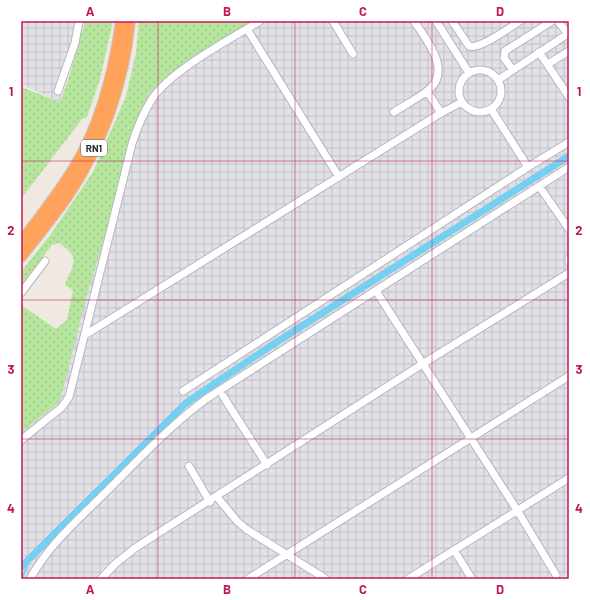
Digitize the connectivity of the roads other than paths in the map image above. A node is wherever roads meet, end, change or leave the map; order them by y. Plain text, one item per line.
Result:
1 (79, 21) edge
2 (121, 21) edge
3 (130, 21) edge
4 (260, 21) edge
5 (333, 21) edge
6 (414, 21) edge
7 (436, 21) edge
8 (452, 21) edge
9 (520, 21) edge
10 (552, 21) edge
11 (558, 21) edge
12 (247, 29) junction
13 (568, 34) edge
14 (569, 51) edge
15 (538, 52) junction
16 (353, 54) dead end
17 (548, 64) junction
18 (513, 70) junction
19 (469, 73) junction
20 (498, 80) junction
21 (58, 90) dead end
22 (427, 91) junction
23 (569, 97) edge
24 (462, 102) junction
25 (491, 109) junction
26 (394, 112) dead end
27 (441, 113) junction
28 (569, 142) edge
29 (569, 167) edge
30 (528, 168) junction
31 (339, 177) junction
32 (539, 186) junction
33 (569, 229) edge
34 (21, 242) edge
35 (21, 257) edge
36 (569, 258) edge
37 (45, 261) dead end
38 (569, 262) edge
39 (569, 273) edge
40 (376, 291) junction
41 (21, 293) edge
42 (85, 335) junction
43 (424, 363) junction
44 (569, 376) edge
45 (183, 391) dead end
46 (223, 396) dead end
47 (471, 438) junction
48 (21, 440) edge
49 (267, 465) junction
50 (189, 466) dead end
51 (569, 478) edge
52 (217, 497) junction
53 (210, 502) junction
54 (517, 510) junction
55 (454, 550) junction
56 (286, 555) junction
57 (556, 575) dead end
58 (30, 579) edge
59 (101, 579) edge
60 (248, 579) edge
61 (326, 579) edge
62 (408, 579) edge
63 (472, 579) edge

1 - 21 street
2 - 34 highway, RN1
3 - 35 highway, RN1
4 - 12 street
5 - 16 street
6 - 22 street
7 - 19 street
8 - 9 street
10 - 18 street
11 - 13 street
12 - 31 street
12 - 42 street
13 - 15 street
14 - 17 street
15 - 17 street
15 - 18 street
17 - 23 street
18 - 20 street
19 - 20 street
19 - 24 street
20 - 25 street
22 - 26 street
22 - 27 street
24 - 25 street
24 - 27 street
25 - 30 street
27 - 31 street
28 - 30 street
29 - 32 street
30 - 45 street
31 - 42 street
32 - 33 street
32 - 40 street
36 - 38 street
37 - 41 street
39 - 43 street
40 - 43 street
40 - 58 street
42 - 48 street
43 - 47 street
43 - 49 street
44 - 47 street
46 - 49 street
47 - 54 street
47 - 56 street
49 - 52 street
50 - 53 street
51 - 54 street
52 - 53 street
52 - 56 street
53 - 59 street
54 - 55 street
54 - 57 street
55 - 62 street
55 - 63 street
56 - 60 street
56 - 61 street

